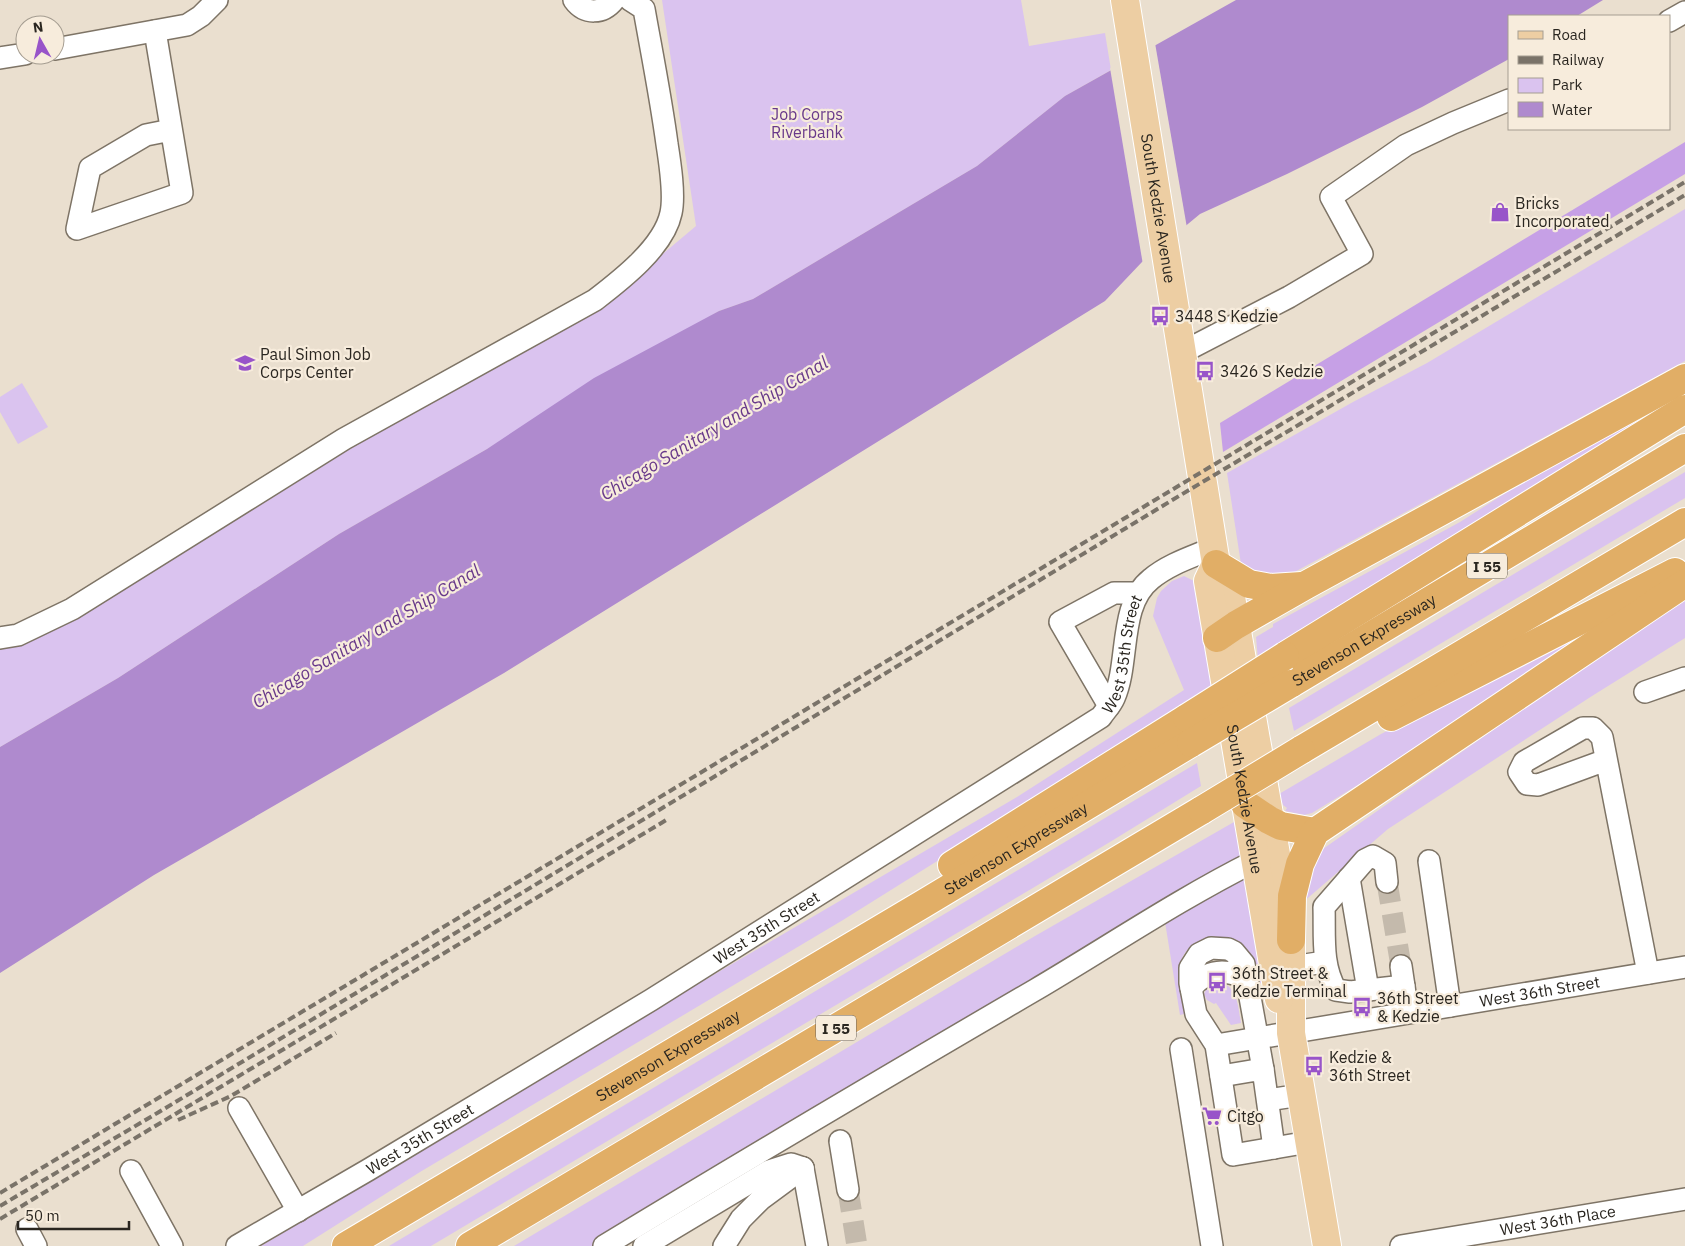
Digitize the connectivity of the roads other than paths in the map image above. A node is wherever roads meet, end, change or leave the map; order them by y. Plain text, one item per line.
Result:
1 (217, 0) edge
2 (574, 0) edge
3 (614, 0) edge
4 (630, 0) edge
5 (1125, 0) edge
6 (1685, 12) edge
7 (1670, 20) edge
8 (155, 32) junction
9 (65, 47) edge
10 (15, 56) edge
11 (0, 58) edge
12 (1508, 100) edge
13 (172, 130) junction
14 (1181, 353) junction
15 (1685, 378) edge
16 (1685, 409) edge
17 (1685, 448) edge
18 (1685, 522) edge
19 (1214, 556) junction
20 (1685, 567) edge
21 (1685, 583) edge
22 (1306, 585) junction
23 (1137, 593) junction
24 (1226, 631) junction
25 (0, 638) edge
26 (1685, 678) edge
27 (1645, 692) dead end
28 (1109, 706) junction
29 (1189, 730) junction
30 (1308, 746) junction
31 (1606, 760) junction
32 (1245, 804) junction
33 (1269, 820) junction
34 (1315, 832) junction
35 (1255, 861) junction
36 (1429, 861) dead end
37 (1349, 878) junction
38 (1387, 882) tunnel mouth
39 (1291, 940) junction
40 (1325, 962) junction
41 (1291, 967) junction
42 (1685, 967) edge
43 (1648, 973) junction
44 (1368, 990) junction
45 (1450, 1006) junction
46 (1408, 1013) junction
47 (1291, 1033) junction
48 (1258, 1038) junction
49 (1216, 1045) junction
50 (1181, 1049) dead end
51 (1263, 1069) junction
52 (1221, 1076) junction
53 (1302, 1095) junction
54 (1268, 1100) junction
55 (239, 1108) dead end
56 (840, 1141) dead end
57 (1309, 1142) junction
58 (1274, 1148) junction
59 (803, 1168) junction
60 (131, 1171) dead end
61 (848, 1190) tunnel mouth
62 (1685, 1199) edge
63 (298, 1211) junction
64 (172, 1246) edge
65 (237, 1246) edge
66 (346, 1246) edge
67 (470, 1246) edge
68 (604, 1246) edge
69 (644, 1246) edge
70 (724, 1246) edge
71 (817, 1246) edge
72 (1212, 1246) edge
73 (1327, 1246) edge
74 (1401, 1246) edge

1 - 8 street
2 - 3 street
4 - 25 street
5 - 14 main road, South Kedzie Avenue
6 - 7 street
8 - 9 street
8 - 13 street
10 - 11 street
12 - 14 street
13 - 13 street
14 - 19 main road, South Kedzie Avenue
15 - 22 highway
16 - 29 highway, bridge
17 - 29 highway, Stevenson Expressway / I 55, bridge
18 - 30 highway, I 55
19 - 22 highway
19 - 23 street, West 35th Street
19 - 24 main road, South Kedzie Avenue
20 - 30 highway
21 - 34 highway
22 - 24 highway
23 - 28 street, West 35th Street
23 - 28 street
24 - 32 main road, South Kedzie Avenue
24 - 33 main road, South Kedzie Avenue
26 - 27 street
28 - 63 street, West 35th Street
29 - 66 highway, Stevenson Expressway / I 55
30 - 67 highway, I 55, bridge
31 - 31 street
31 - 43 street
32 - 33 highway
32 - 35 main road, South Kedzie Avenue
33 - 34 highway
33 - 39 main road, South Kedzie Avenue
34 - 39 highway
35 - 47 main road, South Kedzie Avenue
35 - 68 street
36 - 45 street
37 - 38 street
37 - 40 street
37 - 44 street
39 - 41 main road, South Kedzie Avenue
40 - 41 street
40 - 44 street
41 - 47 main road, South Kedzie Avenue
42 - 43 street, West 36th Street
43 - 45 street, West 36th Street
44 - 46 street
45 - 46 street, West 36th Street
46 - 47 street, West 36th Street
47 - 48 street, West 36th Street
47 - 53 main road, South Kedzie Avenue
48 - 49 street, West 36th Street
48 - 49 street
48 - 51 street
49 - 52 street
50 - 72 street
51 - 52 street
51 - 54 street
52 - 58 street
53 - 54 street
53 - 57 main road, South Kedzie Avenue
54 - 58 street
55 - 63 street
56 - 61 street
57 - 58 street
57 - 73 main road, South Kedzie Avenue
59 - 69 street
59 - 70 street
59 - 71 street
60 - 64 street
62 - 74 street, West 36th Place
63 - 65 street, West 35th Street

